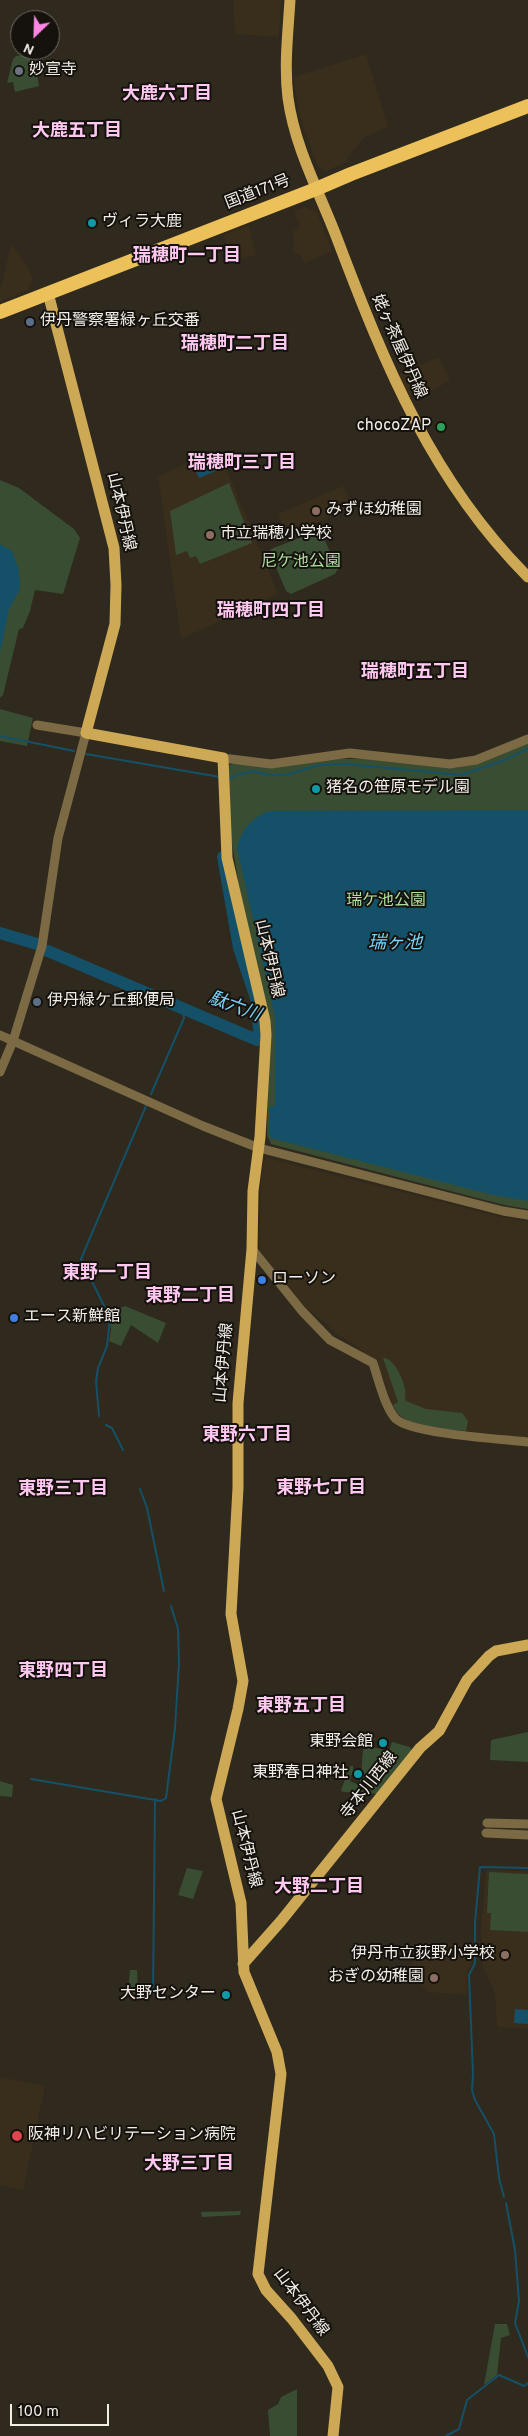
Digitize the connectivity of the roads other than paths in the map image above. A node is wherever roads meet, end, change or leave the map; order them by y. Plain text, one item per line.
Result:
1 (290, 0) edge
2 (528, 106) edge
3 (316, 189) junction
4 (48, 293) junction
5 (0, 312) edge
6 (528, 577) edge
7 (36, 725) dead end
8 (86, 733) junction
9 (528, 738) edge
10 (223, 758) junction
11 (0, 1035) edge
12 (13, 1041) junction
13 (0, 1072) edge
14 (259, 1148) junction
15 (528, 1215) edge
16 (252, 1250) junction
17 (528, 1442) edge
18 (528, 1645) edge
19 (487, 1823) dead end
20 (528, 1824) edge
21 (486, 1833) dead end
22 (528, 1835) edge
23 (243, 1964) junction
24 (332, 2436) edge

1 - 3 main road
2 - 3 highway, 国道171号
3 - 4 highway, 国道171号
3 - 6 main road, 姥ヶ茶屋伊丹線
4 - 5 highway, 国道171号
4 - 8 main road, 山本伊丹線
7 - 8 street
8 - 10 main road
8 - 12 street
9 - 10 street
10 - 14 main road, 山本伊丹線
11 - 12 street
12 - 13 street
12 - 14 street
14 - 15 street
14 - 16 main road, 山本伊丹線
16 - 17 street
16 - 23 main road, 山本伊丹線
18 - 23 main road, 寺本川西線
19 - 20 street
21 - 22 street
23 - 24 main road, 山本伊丹線

